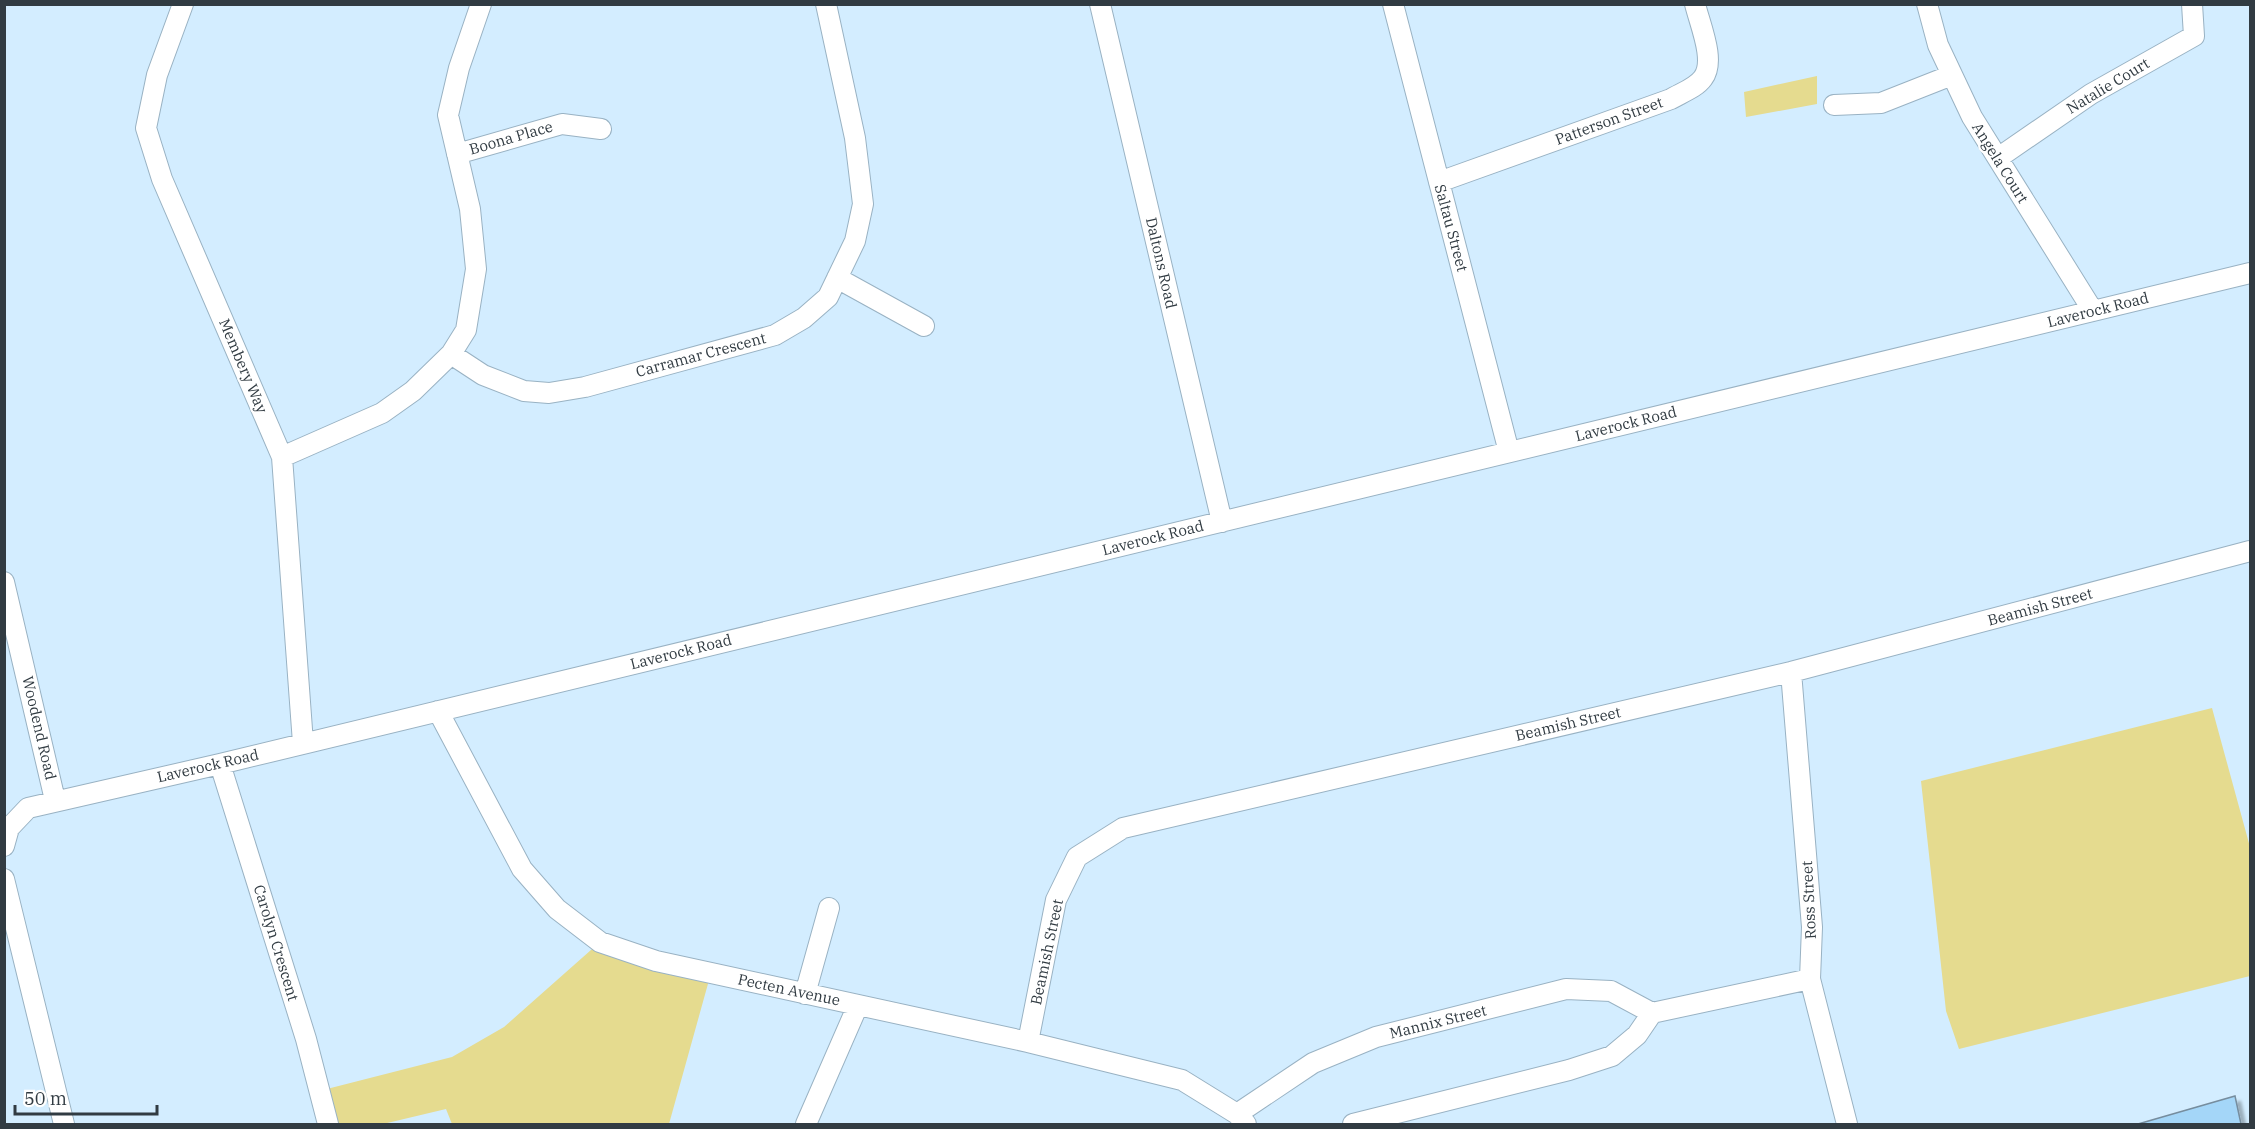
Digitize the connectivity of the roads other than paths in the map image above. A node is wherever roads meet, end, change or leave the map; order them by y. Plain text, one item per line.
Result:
1 (183, 4) edge
2 (481, 4) edge
3 (826, 4) edge
4 (1100, 4) edge
5 (1393, 4) edge
6 (1695, 4) edge
7 (1927, 4) edge
8 (2192, 4) edge
9 (1952, 75) junction
10 (1834, 105) dead end
11 (601, 129) dead end
12 (457, 154) junction
13 (1998, 158) junction
14 (1439, 182) junction
15 (2250, 273) edge
16 (837, 278) junction
17 (2093, 311) junction
18 (924, 326) dead end
19 (451, 354) junction
20 (1509, 452) junction
21 (282, 457) junction
22 (1222, 522) junction
23 (2250, 551) edge
24 (4, 582) edge
25 (1791, 672) junction
26 (438, 711) junction
27 (303, 743) junction
28 (220, 764) junction
29 (56, 800) junction
30 (4, 846) edge
31 (4, 879) edge
32 (829, 908) dead end
33 (1810, 979) junction
34 (805, 994) junction
35 (858, 1005) junction
36 (1652, 1013) junction
37 (1028, 1042) junction
38 (1242, 1119) edge
39 (64, 1125) edge
40 (328, 1125) edge
41 (806, 1125) edge
42 (1353, 1125) edge
43 (1847, 1125) edge

1 - 21 street, Membery Way
2 - 12 street
3 - 16 street, Carramar Crescent
4 - 22 street, Daltons Road
5 - 14 street, Saltau Street
6 - 14 street, Patterson Street
7 - 9 street, Angela Court
8 - 13 street, Natalie Court
9 - 10 street
9 - 13 street, Angela Court
11 - 12 street, Boona Place
12 - 19 street
13 - 17 street, Angela Court
14 - 20 street, Saltau Street
15 - 17 street, Laverock Road
16 - 18 street
16 - 19 street, Carramar Crescent
17 - 20 street, Laverock Road
19 - 21 street
20 - 22 street, Laverock Road
21 - 27 street, Membery Way
22 - 26 street, Laverock Road
23 - 25 street, Beamish Street
24 - 29 street, Woodend Road
25 - 33 street, Ross Street
25 - 37 street, Beamish Street
26 - 27 street, Laverock Road
26 - 34 street, Pecten Avenue
27 - 28 street, Laverock Road
28 - 29 street, Laverock Road
28 - 40 street, Carolyn Crescent
29 - 30 street, Woodend Road
31 - 39 street
32 - 34 street
33 - 36 street
33 - 43 street, Ross Street
34 - 35 street, Pecten Avenue
35 - 37 street, Pecten Avenue
35 - 41 street
36 - 38 street, Mannix Street
36 - 42 street
37 - 38 street, Pecten Avenue

